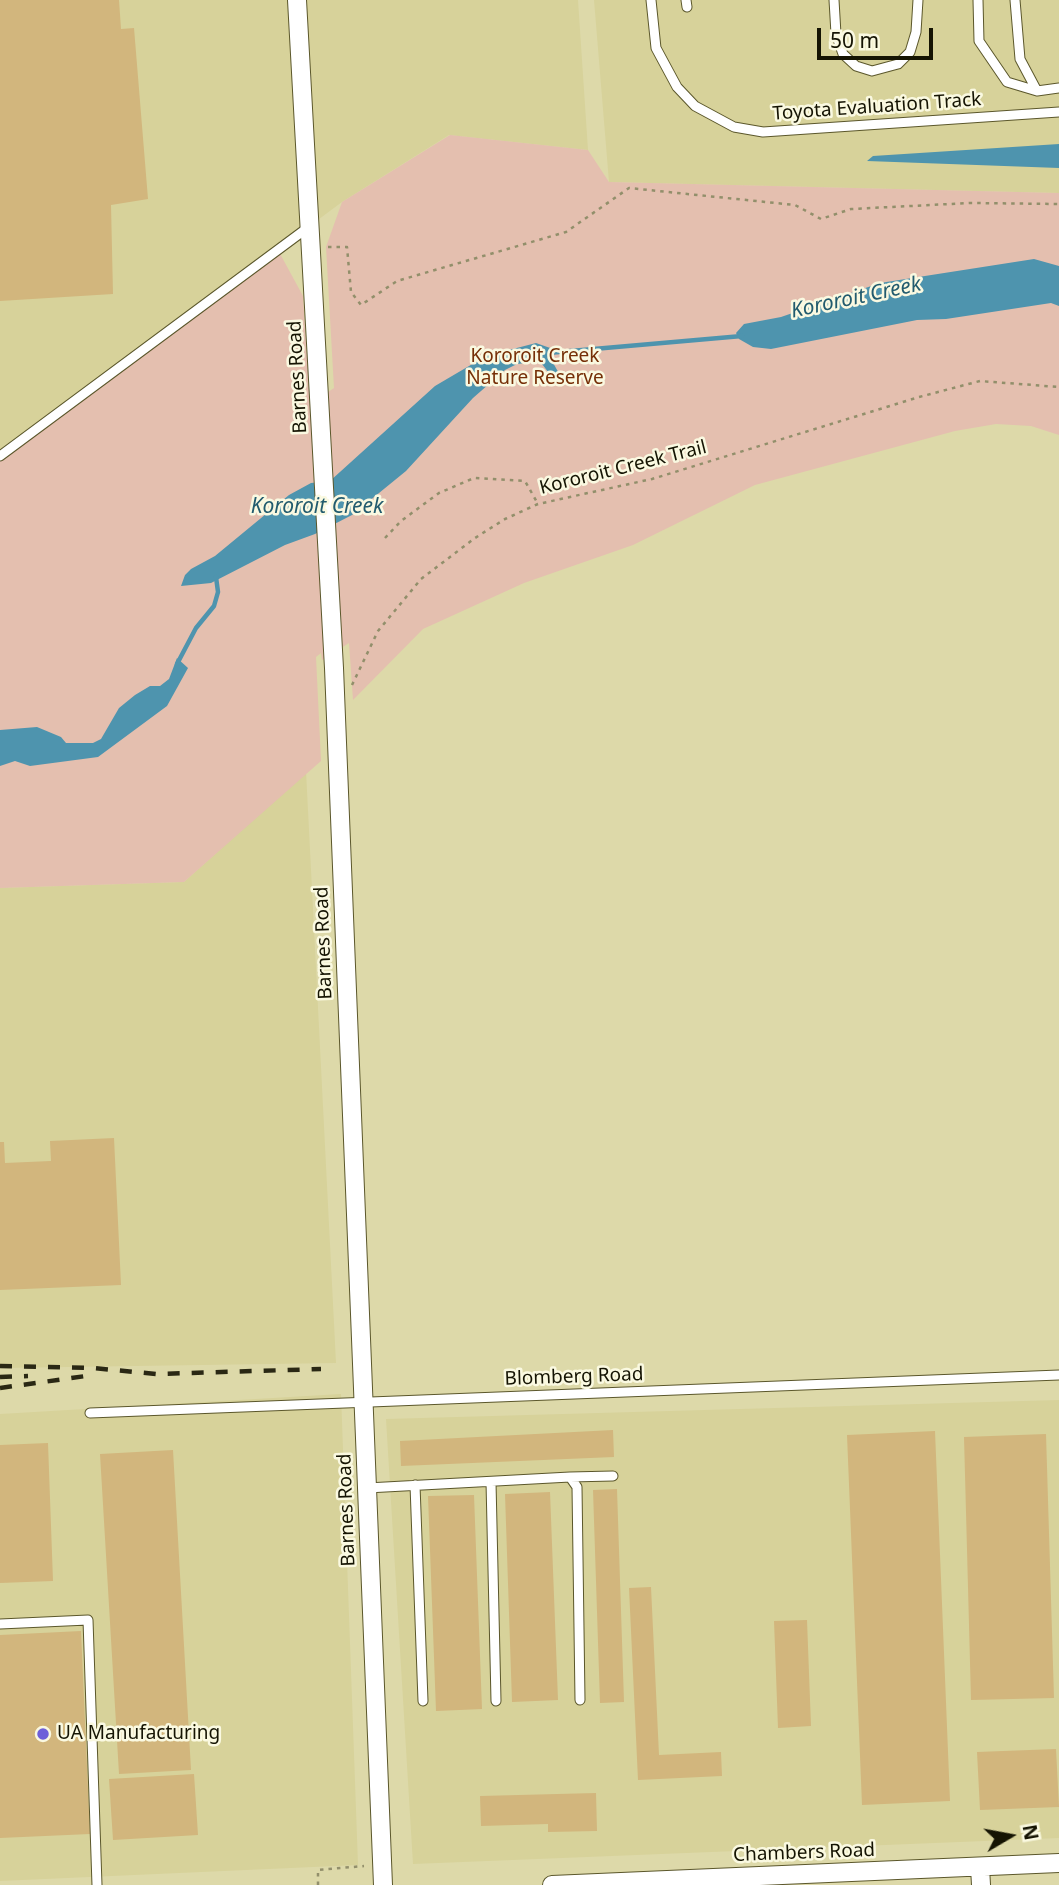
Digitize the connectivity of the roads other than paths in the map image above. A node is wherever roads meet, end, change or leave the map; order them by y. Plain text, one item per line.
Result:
1 (297, 0) edge
2 (651, 0) edge
3 (834, 0) edge
4 (918, 0) edge
5 (978, 0) edge
6 (1015, 0) edge
7 (1059, 88) edge
8 (1037, 90) junction
9 (1059, 112) edge
10 (310, 226) junction
11 (0, 456) edge
12 (1059, 1375) edge
13 (364, 1403) junction
14 (90, 1413) dead end
15 (613, 1476) dead end
16 (570, 1477) junction
17 (491, 1482) junction
18 (415, 1485) junction
19 (367, 1488) junction
20 (0, 1623) edge
21 (580, 1700) dead end
22 (423, 1701) dead end
23 (496, 1701) dead end
24 (1059, 1863) edge
25 (981, 1876) edge
26 (97, 1885) edge
27 (383, 1885) edge
28 (552, 1885) edge

1 - 10 street, Barnes Road
2 - 9 lane, Toyota Evaluation Track
3 - 4 lane
5 - 8 lane
6 - 8 lane
7 - 8 lane
10 - 11 lane
10 - 13 street, Barnes Road
12 - 13 lane, Blomberg Road
13 - 14 lane, Blomberg Road
13 - 19 street, Barnes Road
15 - 16 lane
16 - 17 lane
16 - 21 lane
17 - 18 lane
17 - 23 lane
18 - 19 lane
18 - 22 lane
19 - 27 street, Barnes Road
20 - 26 lane
24 - 25 street, Chambers Road
25 - 28 street, Chambers Road

